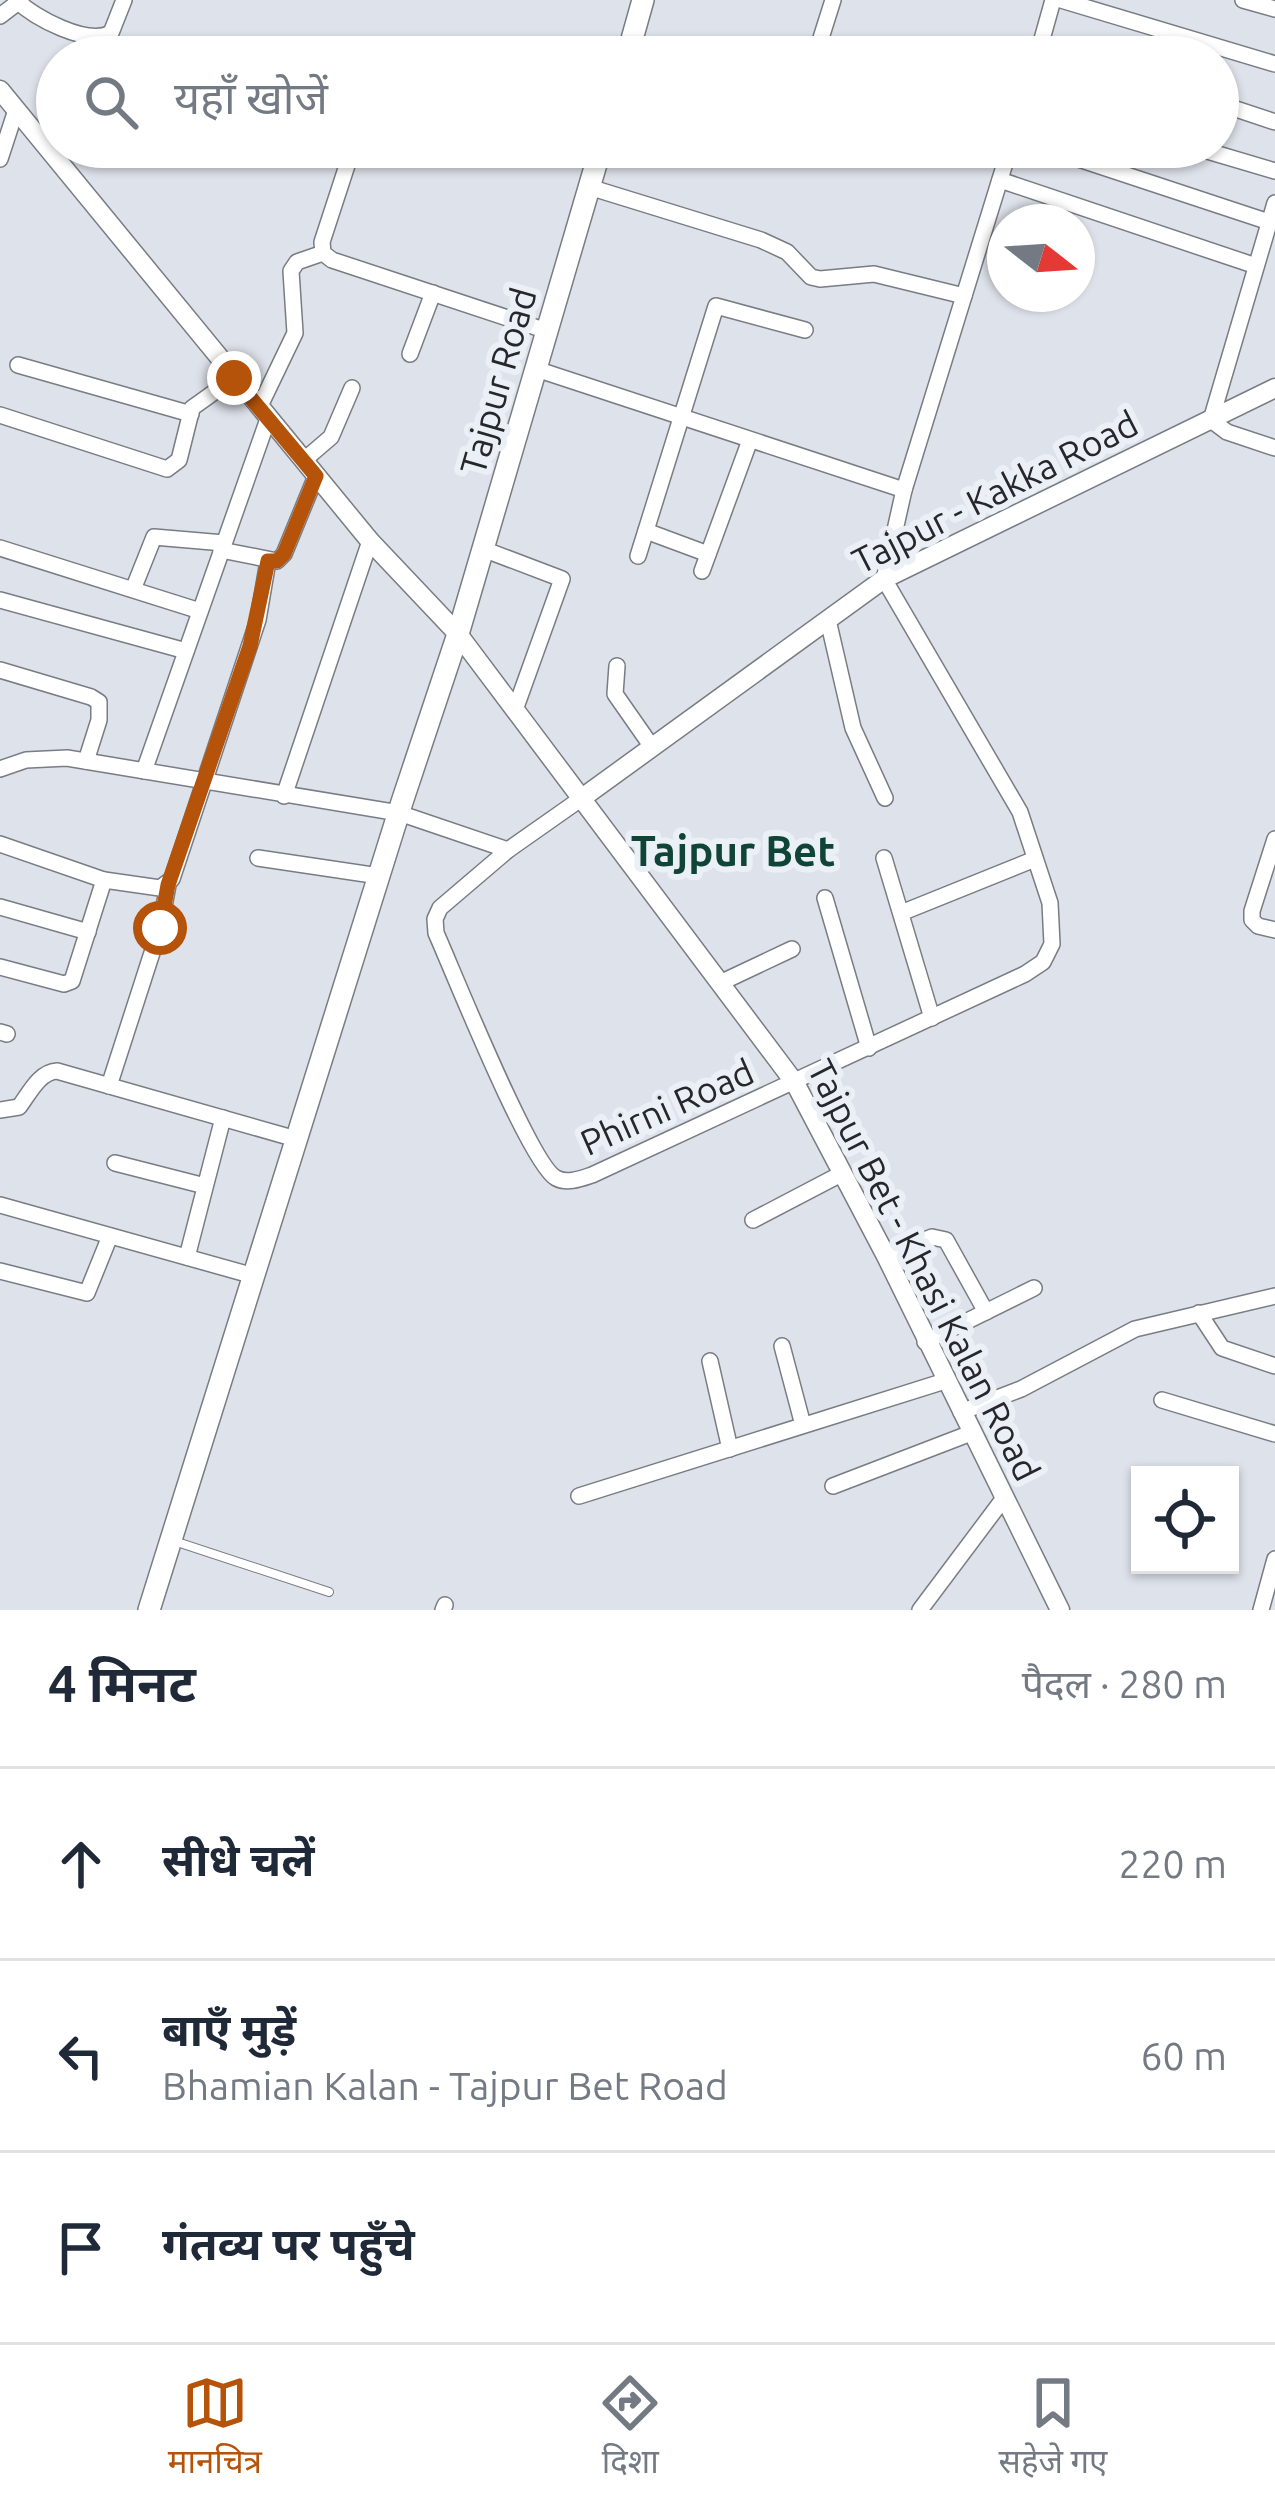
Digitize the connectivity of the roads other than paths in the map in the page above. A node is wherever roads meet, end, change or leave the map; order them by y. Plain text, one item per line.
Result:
1 (124, 0) edge
2 (643, 0) edge
3 (832, 0) edge
4 (1057, 0) edge
5 (1243, 0) edge
6 (18, 1) edge
7 (1275, 9) edge
8 (0, 16) edge
9 (92, 36) edge
10 (104, 36) edge
11 (634, 36) edge
12 (821, 36) edge
13 (1044, 36) edge
14 (1180, 36) edge
15 (1239, 53) edge
16 (1275, 64) edge
17 (0, 90) edge
18 (16, 110) junction
19 (1239, 111) edge
20 (1275, 122) edge
21 (36, 135) edge
22 (0, 159) edge
23 (1239, 160) edge
24 (63, 168) edge
25 (346, 168) edge
26 (595, 168) edge
27 (1004, 168) edge
28 (1105, 168) edge
29 (1275, 171) edge
30 (1000, 180) junction
31 (590, 187) junction
32 (1275, 203) edge
33 (1269, 223) junction
34 (323, 254) junction
35 (1256, 266) junction
36 (433, 293) junction
37 (964, 296) junction
38 (805, 330) dead end
39 (547, 331) junction
40 (410, 354) dead end
41 (18, 365) dead end
42 (536, 369) junction
43 (234, 378) junction
44 (352, 388) dead end
45 (1275, 388) edge
46 (264, 413) junction
47 (190, 414) junction
48 (0, 415) edge
49 (680, 417) junction
50 (1210, 420) junction
51 (750, 440) junction
52 (1275, 448) edge
53 (310, 469) junction
54 (904, 490) junction
55 (646, 531) junction
56 (370, 542) junction
57 (223, 547) junction
58 (0, 548) edge
59 (483, 550) junction
60 (708, 554) junction
61 (638, 556) dead end
62 (268, 561) junction
63 (702, 571) dead end
64 (884, 579) junction
65 (134, 587) junction
66 (0, 600) edge
67 (200, 610) junction
68 (828, 620) junction
69 (458, 634) junction
70 (186, 651) junction
71 (617, 666) dead end
72 (0, 670) edge
73 (515, 710) junction
74 (652, 747) junction
75 (86, 761) junction
76 (3, 768) edge
77 (143, 771) junction
78 (204, 782) junction
79 (0, 786) edge
80 (284, 796) junction
81 (885, 798) dead end
82 (582, 799) junction
83 (399, 813) junction
84 (1275, 839) edge
85 (0, 844) edge
86 (508, 850) junction
87 (258, 858) dead end
88 (884, 858) dead end
89 (1036, 859) junction
90 (379, 876) junction
91 (104, 880) junction
92 (168, 885) junction
93 (826, 898) dead end
94 (0, 907) edge
95 (901, 913) junction
96 (1275, 930) edge
97 (88, 932) junction
98 (792, 949) dead end
99 (0, 967) edge
100 (720, 983) junction
101 (932, 1018) junction
102 (868, 1048) junction
103 (795, 1083) junction
104 (109, 1086) junction
105 (0, 1111) edge
106 (223, 1118) junction
107 (296, 1139) junction
108 (115, 1163) dead end
109 (841, 1174) junction
110 (205, 1186) junction
111 (0, 1204) edge
112 (753, 1220) dead end
113 (110, 1236) junction
114 (886, 1256) junction
115 (187, 1257) junction
116 (0, 1271) edge
117 (254, 1276) junction
118 (1034, 1288) dead end
119 (1271, 1300) edge
120 (986, 1312) junction
121 (1199, 1313) junction
122 (925, 1342) junction
123 (782, 1346) dead end
124 (710, 1361) dead end
125 (1275, 1366) edge
126 (945, 1381) junction
127 (1162, 1400) dead end
128 (961, 1412) junction
129 (803, 1425) junction
130 (971, 1432) junction
131 (1275, 1434) edge
132 (730, 1449) junction
133 (833, 1486) dead end
134 (579, 1496) dead end
135 (1004, 1498) junction
136 (170, 1540) junction
137 (1275, 1558) edge
138 (329, 1592) dead end
139 (1266, 1608) edge
140 (148, 1610) edge
141 (920, 1610) edge
142 (1060, 1610) edge

1 - 10 street
2 - 11 main road
3 - 12 street
4 - 13 street
4 - 14 street
5 - 7 street
6 - 8 street
6 - 9 street
15 - 16 street
17 - 18 street, Tajpur Bet - Khasi Kalan Road
18 - 21 street, Tajpur Bet - Khasi Kalan Road
18 - 22 street
19 - 20 street
23 - 29 street
24 - 43 street, Tajpur Bet - Khasi Kalan Road
25 - 34 street
26 - 31 main road, Tajpur Road
27 - 30 street
28 - 33 street
30 - 35 street
30 - 37 street
31 - 37 street
31 - 39 main road, Tajpur Road
32 - 33 street
33 - 35 street
34 - 36 street
34 - 46 street
35 - 50 street
36 - 39 street
36 - 40 street
37 - 54 street
38 - 49 street
39 - 42 main road, Tajpur Road
41 - 47 street
42 - 49 street
42 - 59 main road, Tajpur Road
43 - 46 street, Tajpur Bet - Khasi Kalan Road
43 - 47 street
44 - 53 street
45 - 50 street, Tajpur - Kakka Road
46 - 53 street, Tajpur Bet - Khasi Kalan Road
46 - 57 street
47 - 48 street
49 - 51 street
49 - 55 street
50 - 52 street
50 - 64 street, Tajpur - Kakka Road
51 - 54 street
51 - 60 street
53 - 56 street, Tajpur Bet - Khasi Kalan Road
53 - 62 street
54 - 64 street
55 - 60 street
55 - 61 street
56 - 69 street, Tajpur Bet - Khasi Kalan Road
56 - 80 street
57 - 62 street
57 - 65 street
57 - 67 street
58 - 65 street
59 - 69 main road, Tajpur Road
59 - 73 street
60 - 63 street
62 - 78 street
64 - 68 street, Tajpur - Kakka Road
64 - 89 street, Phirni Road
65 - 67 street
66 - 70 street
67 - 70 street
68 - 74 street, Tajpur - Kakka Road
68 - 81 street
69 - 73 street, Tajpur Bet - Khasi Kalan Road
69 - 83 main road, Tajpur Road
70 - 77 street
71 - 74 street
72 - 75 street
73 - 82 street, Tajpur Bet - Khasi Kalan Road
74 - 82 street, Tajpur - Kakka Road
75 - 76 street
75 - 77 street
76 - 79 street
77 - 78 street
78 - 80 street
78 - 92 street
80 - 83 street
82 - 86 street, Phirni Road
82 - 100 street, Tajpur Bet - Khasi Kalan Road
83 - 86 street
83 - 90 main road, Tajpur Road
84 - 96 street
85 - 91 street
86 - 103 street, Phirni Road
87 - 90 street
88 - 95 street
89 - 95 street
89 - 101 street, Phirni Road
90 - 107 main road, Tajpur Road
91 - 92 street
91 - 97 street
92 - 104 street
93 - 102 street
94 - 97 street
95 - 101 street
97 - 99 street
98 - 100 street
100 - 103 street, Tajpur Bet - Khasi Kalan Road
101 - 102 street, Phirni Road
102 - 103 street, Phirni Road
103 - 109 street, Tajpur Bet - Khasi Kalan Road
104 - 105 street
104 - 106 street
106 - 107 street
106 - 110 street
107 - 117 main road, Tajpur Road
108 - 110 street
109 - 112 street
109 - 114 street, Tajpur Bet - Khasi Kalan Road
110 - 115 street
111 - 113 street
113 - 115 street
113 - 116 street
114 - 120 street
114 - 122 street, Tajpur Bet - Khasi Kalan Road
115 - 117 street
117 - 136 main road, Tajpur Road
118 - 120 street
119 - 121 street
120 - 122 street
121 - 125 street
121 - 128 street
122 - 126 street, Tajpur Bet - Khasi Kalan Road
123 - 129 street
124 - 132 street
126 - 128 street, Tajpur Bet - Khasi Kalan Road
126 - 129 street
127 - 131 street
128 - 130 street, Tajpur Bet - Khasi Kalan Road
129 - 132 street
130 - 133 street
130 - 135 street, Tajpur Bet - Khasi Kalan Road
132 - 134 street
135 - 141 street
135 - 142 street, Tajpur Bet - Khasi Kalan Road
136 - 138 lane
136 - 140 main road, Tajpur Road
137 - 139 street

